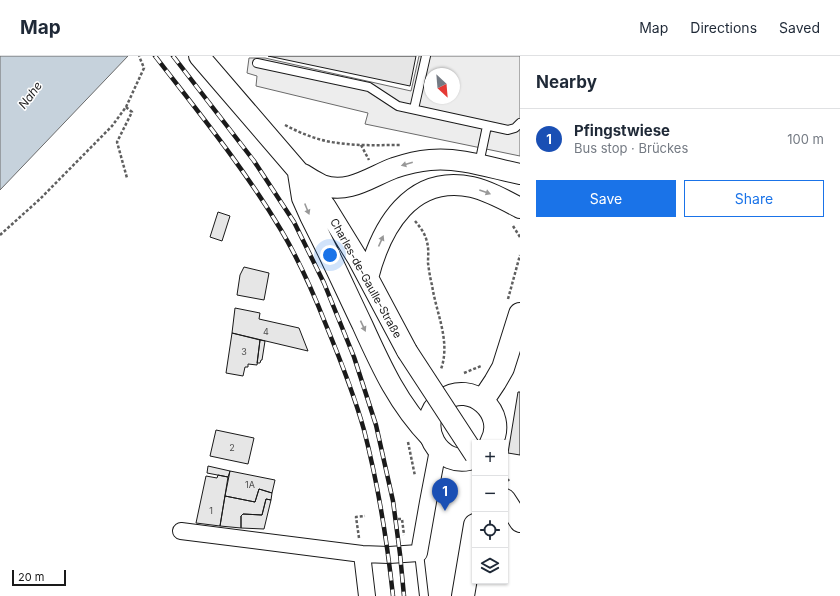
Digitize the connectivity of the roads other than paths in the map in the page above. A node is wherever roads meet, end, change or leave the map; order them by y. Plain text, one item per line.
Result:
1 (199, 56) edge
2 (426, 56) edge
3 (256, 63) dead end
4 (414, 109) junction
5 (520, 123) edge
6 (487, 126) junction
7 (479, 165) junction
8 (298, 171) junction
9 (520, 174) edge
10 (514, 215) edge
11 (368, 278) junction
12 (520, 314) edge
13 (483, 400) junction
14 (492, 440) edge
15 (435, 444) junction
16 (472, 457) edge
17 (472, 460) edge
18 (508, 504) edge
19 (520, 522) edge
20 (181, 531) dead end
21 (472, 543) edge
22 (419, 553) junction
23 (362, 554) junction
24 (367, 596) edge
25 (424, 596) edge
26 (463, 596) edge

1 - 8 street, Charles-de-Gaulle-Straße
2 - 4 lane
3 - 4 lane
4 - 6 lane
5 - 6 lane
6 - 7 lane
7 -> 8 street
7 - 9 street
8 - 11 street, Charles-de-Gaulle-Straße
8 -> 15 street
11 -> 10 street
11 - 16 street, Charles-de-Gaulle-Straße, bridge
12 - 13 main road
13 - 14 main road
13 - 15 main road
15 - 17 main road
15 - 22 street
18 - 19 street
20 - 23 street
21 - 26 main road
22 - 23 street
22 - 25 lane
23 - 24 street

